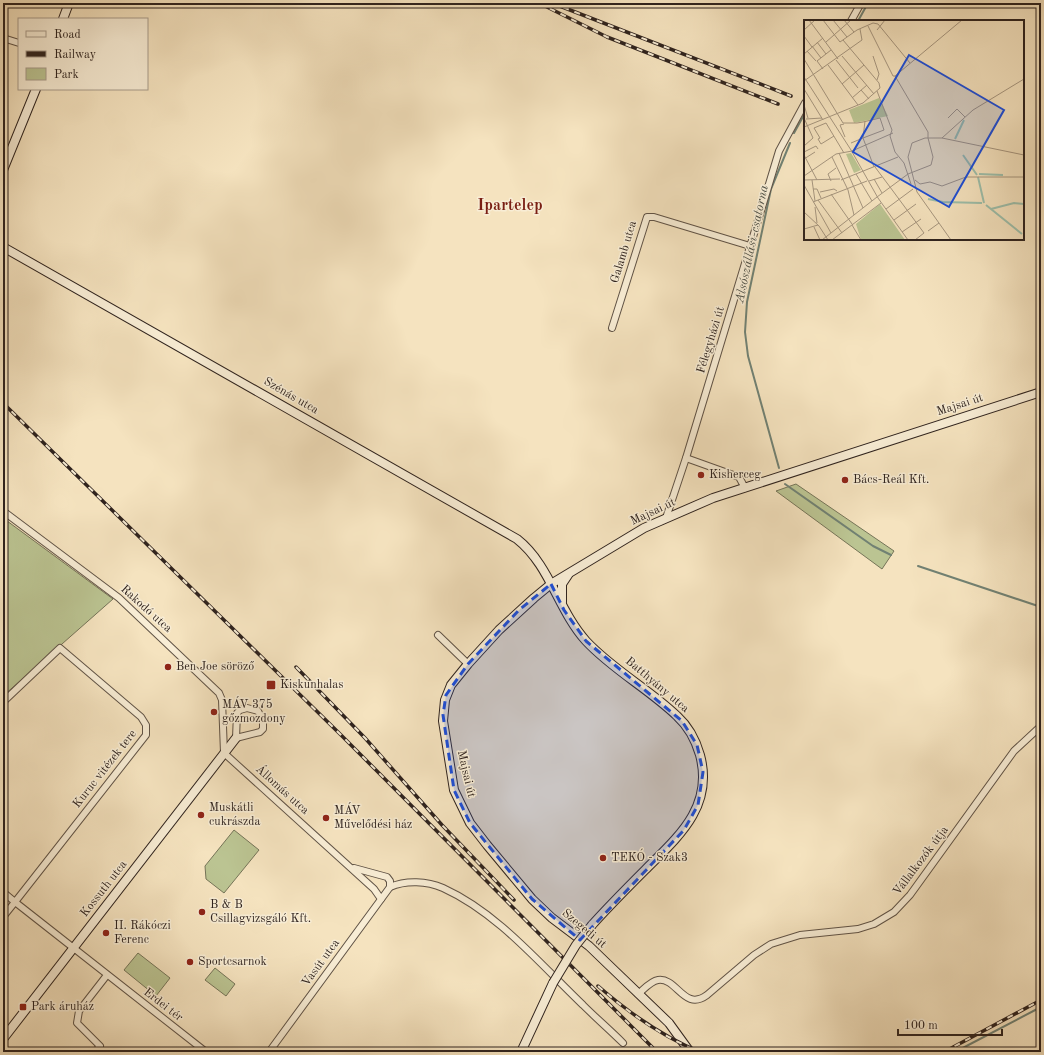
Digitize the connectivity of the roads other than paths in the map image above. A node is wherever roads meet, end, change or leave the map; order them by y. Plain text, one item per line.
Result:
1 (69, 3) edge
2 (861, 3) edge
3 (63, 18) edge
4 (852, 20) edge
5 (3, 38) edge
6 (18, 44) edge
7 (36, 90) edge
8 (804, 105) edge
9 (3, 170) edge
10 (750, 246) junction
11 (3, 247) edge
12 (612, 328) dead end
13 (1041, 392) edge
14 (686, 458) junction
15 (745, 488) junction
16 (3, 511) edge
17 (666, 518) junction
18 (570, 573) junction
19 (551, 584) junction
20 (564, 610) junction
21 (438, 635) dead end
22 (468, 664) junction
23 (3, 702) edge
24 (1041, 726) edge
25 (236, 738) junction
26 (224, 753) junction
27 (468, 818) joint
28 (343, 860) junction
29 (390, 887) junction
30 (3, 892) edge
31 (381, 899) junction
32 (15, 902) junction
33 (3, 917) edge
34 (73, 948) junction
35 (107, 975) junction
36 (638, 994) junction
37 (3, 1039) edge
38 (623, 1043) dead end
39 (95, 1052) edge
40 (206, 1052) edge
41 (269, 1052) edge
42 (521, 1052) edge
43 (690, 1052) edge

1 - 3 main road
2 - 4 street
5 - 6 street
7 - 9 main road
8 - 10 street, Félegyházi út
10 - 12 street, Galamb utca
10 - 14 street, Félegyházi út
11 - 19 main road, Szénás utca
13 - 15 main road, Majsai út
14 - 15 street
14 - 17 street, Félegyházi út
15 - 17 main road, Majsai út
16 - 26 street, Rakodó utca
17 - 18 main road, Majsai út
18 - 19 main road, Majsai út
18 - 20 main road
19 - 20 main road, Batthyány utca
19 - 22 main road, Majsai út
20 - 42 main road, Batthyány utca, bridge
21 - 22 street
22 - 27 main road, Majsai út
23 - 32 street, Kuruc vitézek tere
24 - 36 street, Vállalkozók útja
25 - 25 street
25 - 26 main road, Kossuth utca
26 - 28 street, Állomás utca
26 - 34 main road, Kossuth utca
27 - 36 main road, Szegedi út
28 - 29 street, Állomás utca
28 - 31 street, Állomás utca
29 - 31 street, Vasút utca
29 - 38 street
30 - 32 street
31 - 41 street, Vasút utca
32 - 33 street, Kuruc vitézek tere
32 - 34 street
34 - 35 street, Erdei tér
34 - 37 main road, Kossuth utca
35 - 39 street
35 - 40 street, Erdei tér
36 - 43 main road, Szegedi út

